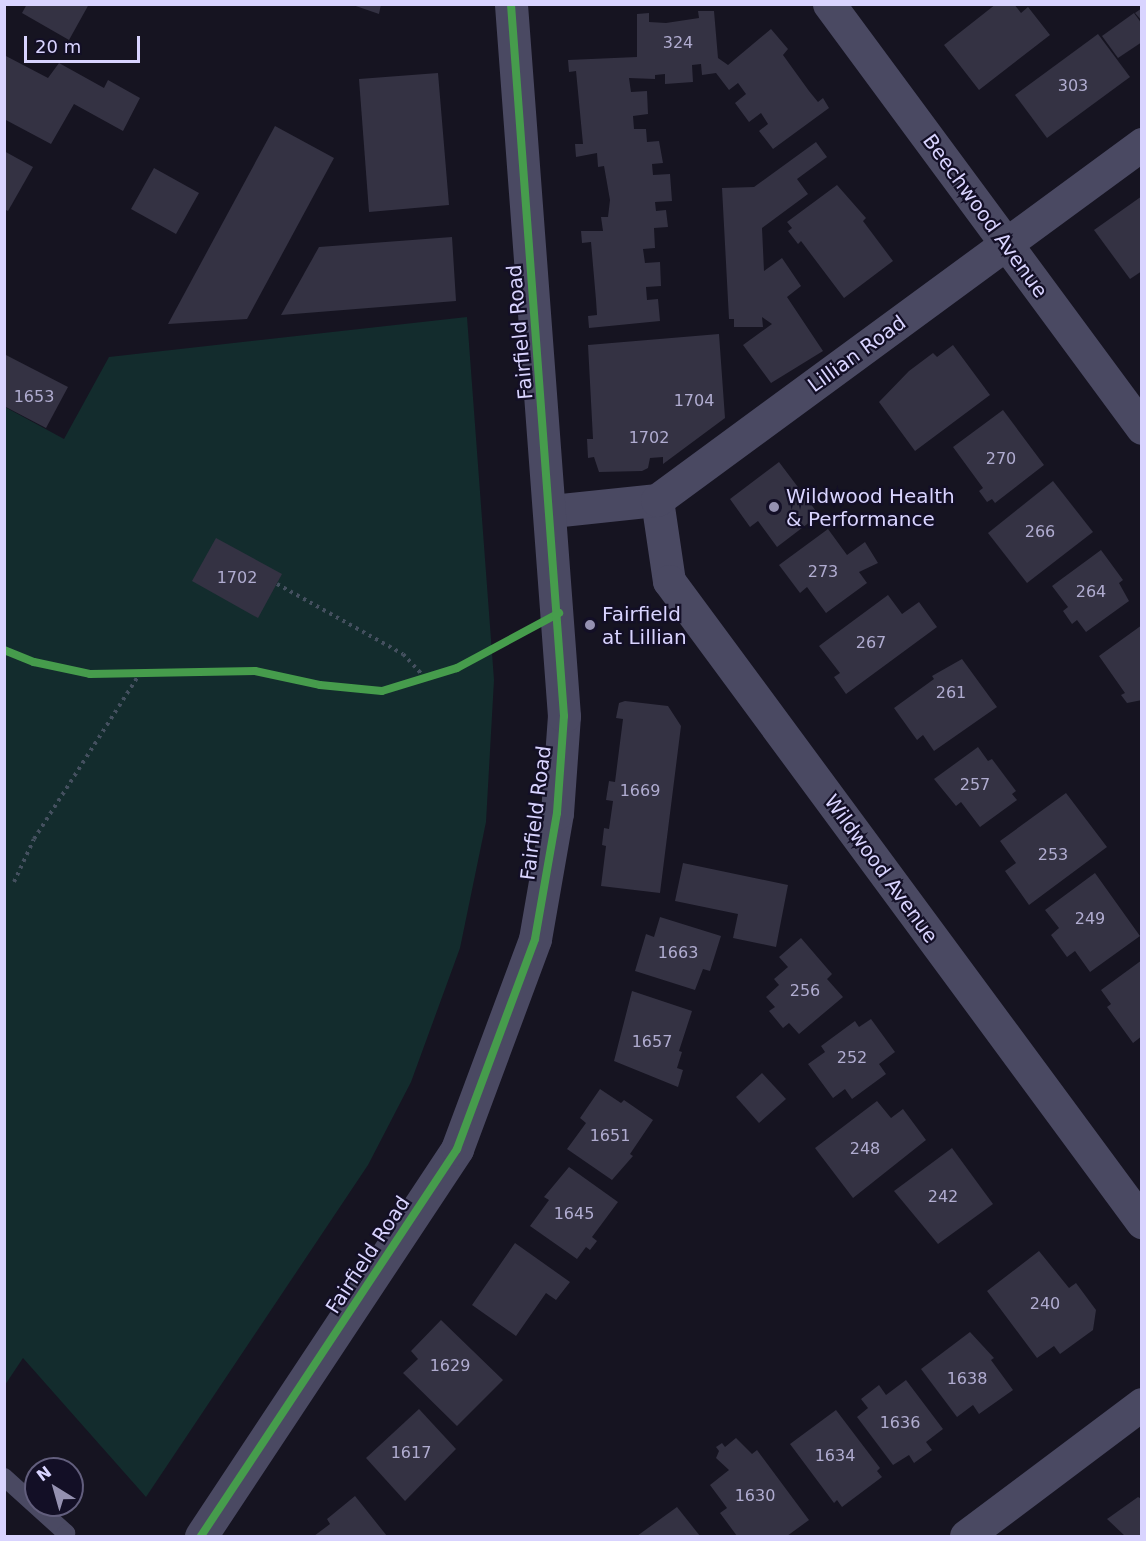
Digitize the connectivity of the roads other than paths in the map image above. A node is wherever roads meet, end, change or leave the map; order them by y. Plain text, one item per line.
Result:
1 (511, 4) edge
2 (829, 4) edge
3 (1142, 144) edge
4 (1007, 245) junction
5 (1142, 428) edge
6 (657, 500) junction
7 (552, 511) junction
8 (1142, 1222) edge
9 (1142, 1404) edge
10 (4, 1477) edge
11 (64, 1536) edge
12 (201, 1536) edge
13 (966, 1536) edge

1 - 7 street, Fairfield Road
2 - 4 street, Beechwood Avenue
3 - 4 street, Lillian Road
4 - 5 street, Beechwood Avenue
4 - 6 street, Lillian Road
6 - 7 street
6 - 8 street, Wildwood Avenue
7 - 12 street, Fairfield Road
9 - 13 street
10 - 11 lane

